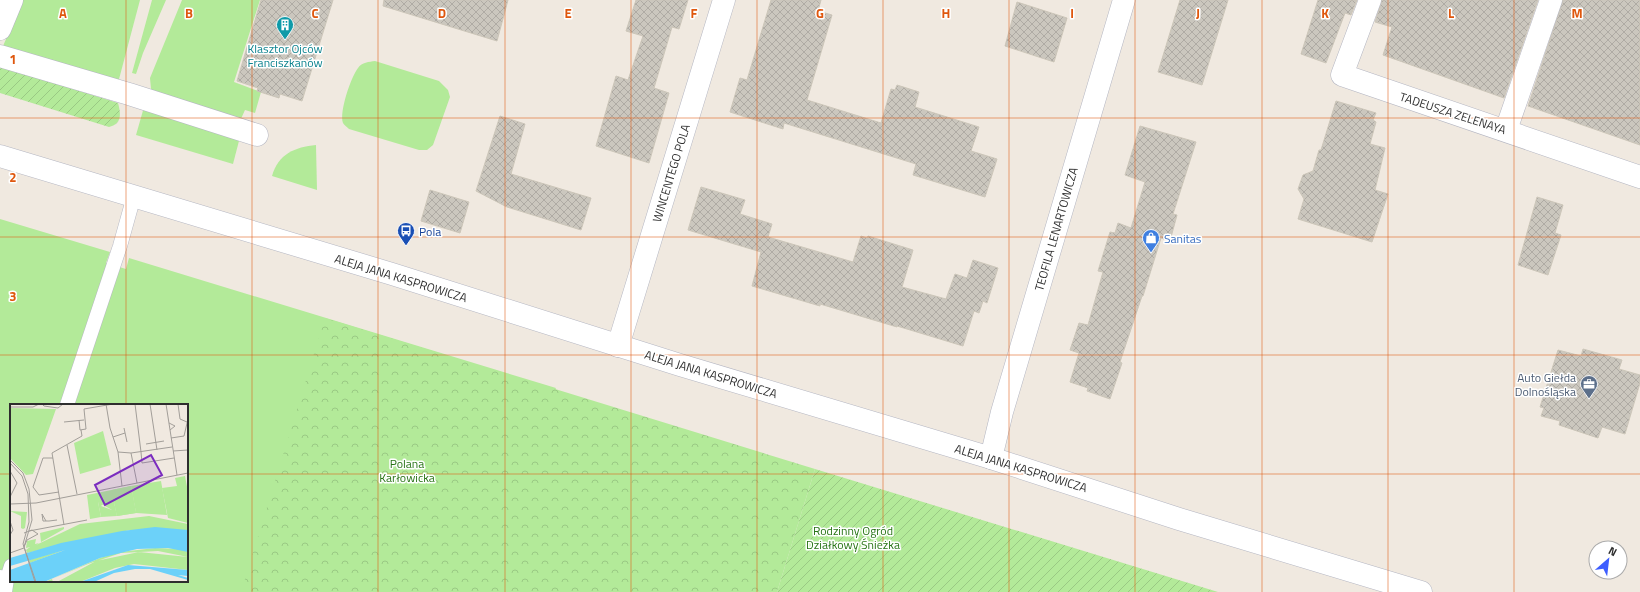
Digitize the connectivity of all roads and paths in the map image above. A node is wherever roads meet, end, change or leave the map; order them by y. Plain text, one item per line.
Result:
1 (12, 0) edge
2 (724, 0) edge
3 (1124, 0) edge
4 (1370, 0) edge
5 (1551, 0) edge
6 (0, 29) edge
7 (0, 56) edge
8 (1506, 130) junction
9 (257, 135) dead end
10 (0, 156) edge
11 (1640, 177) edge
12 (134, 196) junction
13 (618, 346) junction
14 (67, 404) edge
15 (991, 458) junction
16 (1421, 592) edge

1 - 6 street
2 - 13 street, WINCENTEGO POLA
3 - 15 street, TEOFILA LENARTOWICZA
4 - 8 street, TADEUSZA ZELENAYA
5 - 8 street
7 - 9 street
8 - 11 street, TADEUSZA ZELENAYA
10 - 12 street, ALEJA JANA KASPROWICZA
12 - 13 street, ALEJA JANA KASPROWICZA
12 - 14 lane
13 - 15 street, ALEJA JANA KASPROWICZA
15 - 16 street, ALEJA JANA KASPROWICZA

